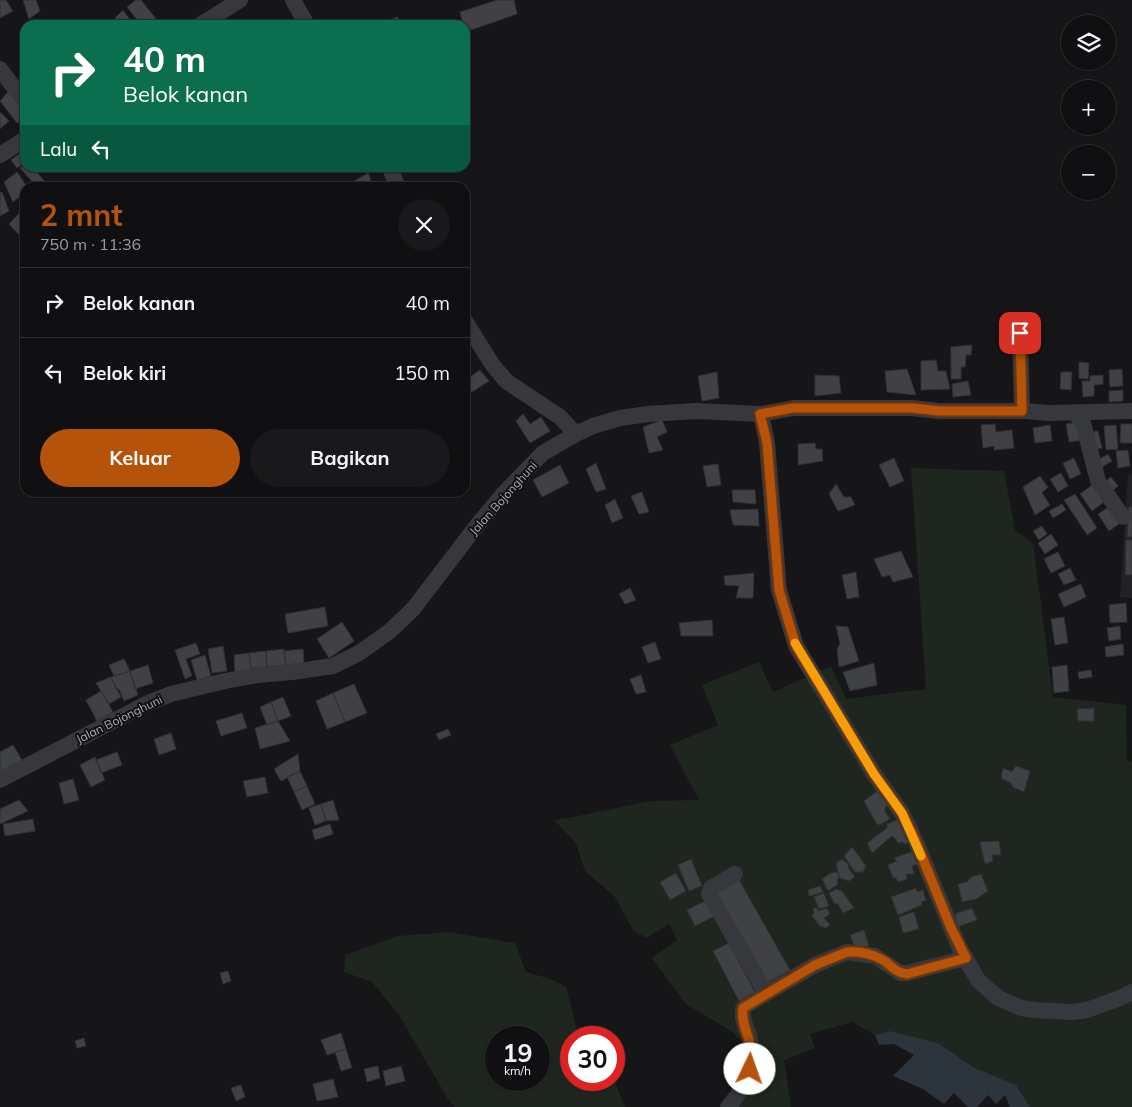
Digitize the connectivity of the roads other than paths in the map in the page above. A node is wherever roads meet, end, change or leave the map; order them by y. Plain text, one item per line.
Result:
1 (240, 0) edge
2 (293, 0) edge
3 (208, 20) edge
4 (304, 20) edge
5 (0, 69) edge
6 (20, 95) edge
7 (20, 142) edge
8 (0, 155) edge
9 (470, 329) edge
10 (1020, 333) dead end
11 (1022, 411) junction
12 (1132, 411) edge
13 (1075, 413) junction
14 (760, 414) junction
15 (576, 434) junction
16 (1123, 517) dead end
17 (0, 780) edge
18 (735, 874) dead end
19 (966, 958) junction
20 (1132, 992) edge
21 (766, 993) junction
22 (728, 1107) edge

1 - 3 street
2 - 4 street
5 - 6 street
7 - 8 street
9 - 15 street
10 - 11 street
11 - 13 street, Jalan Bojonghuni
11 - 14 street, Jalan Bojonghuni
12 - 13 street, Jalan Bojonghuni
13 - 16 street
14 - 15 street, Jalan Bojonghuni
14 - 19 street
15 - 17 street, Jalan Bojonghuni
18 - 21 street
19 - 20 street
19 - 21 street
21 - 22 street

